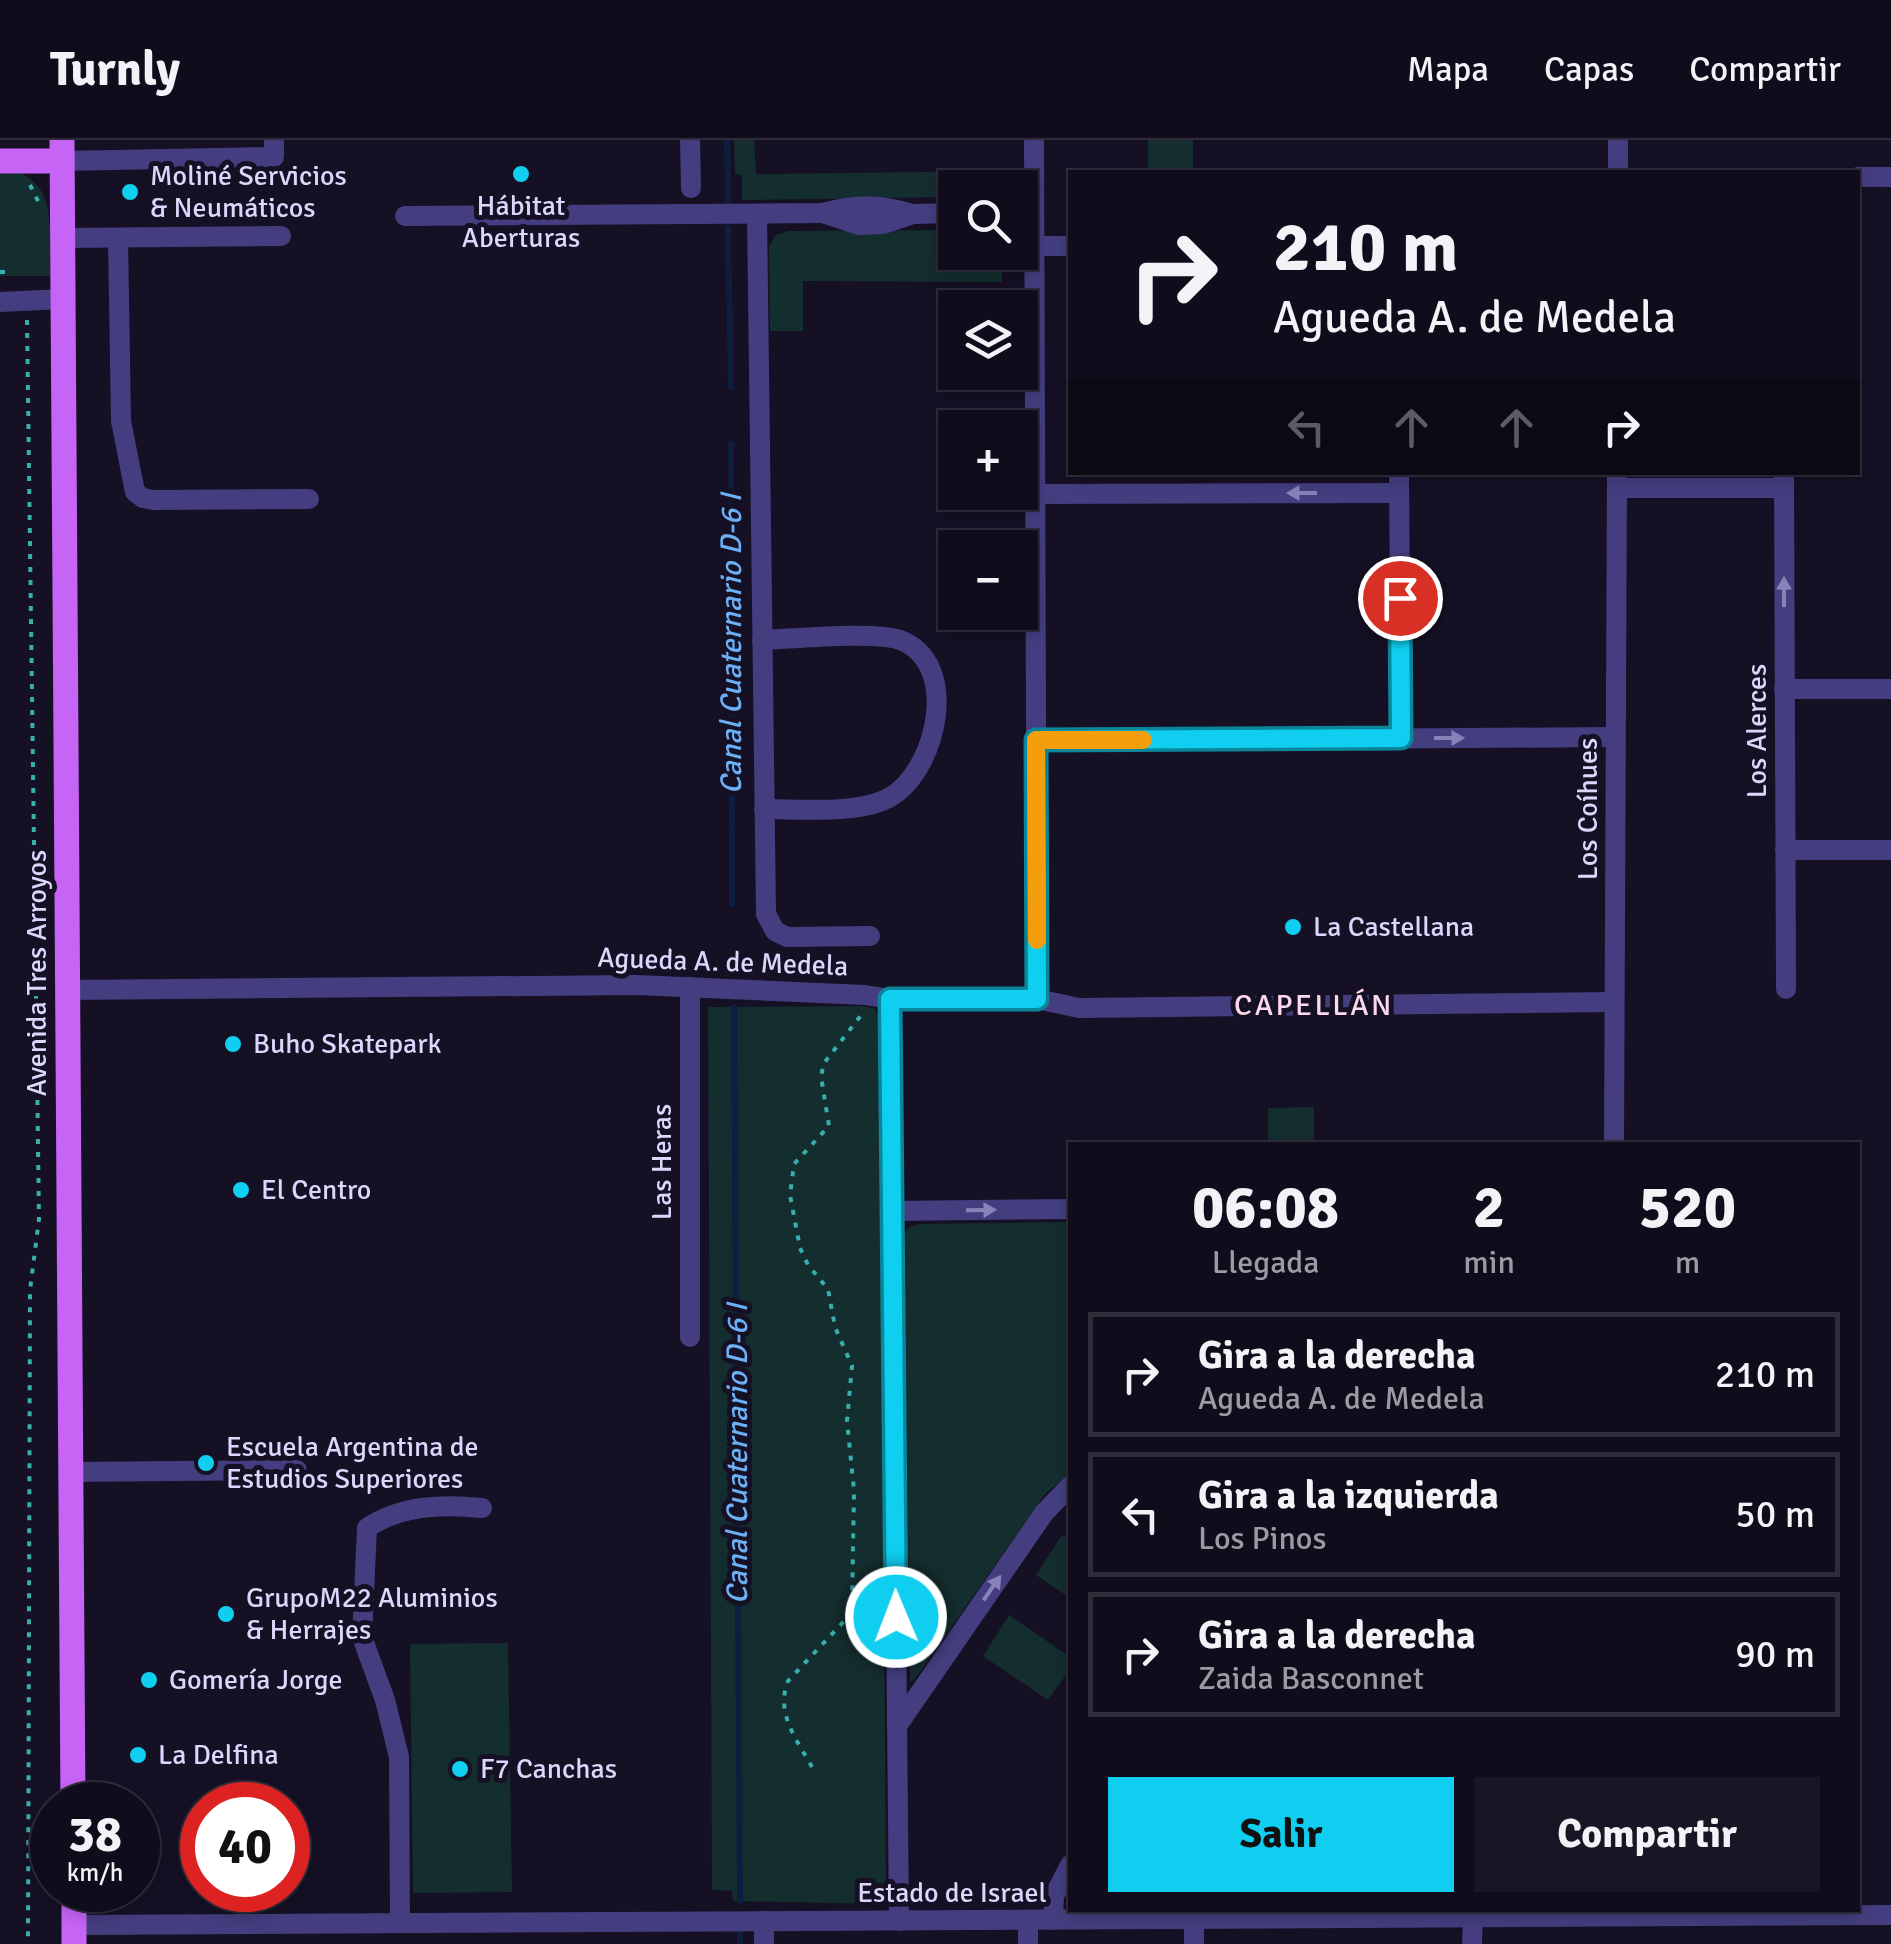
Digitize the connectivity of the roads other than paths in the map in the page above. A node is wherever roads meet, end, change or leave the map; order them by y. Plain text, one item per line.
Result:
1 (690, 140) edge
2 (1034, 140) edge
3 (1618, 140) edge
4 (274, 148) edge
5 (62, 150) edge
6 (0, 161) edge
7 (1031, 170) edge
8 (1618, 170) edge
9 (1891, 176) edge
10 (1860, 177) edge
11 (690, 188) dead end
12 (757, 214) junction
13 (938, 214) edge
14 (406, 216) dead end
15 (280, 236) dead end
16 (62, 238) junction
17 (118, 238) junction
18 (1038, 246) edge
19 (1068, 246) edge
20 (1034, 270) edge
21 (63, 299) junction
22 (0, 302) edge
23 (1035, 410) edge
24 (1617, 480) edge
25 (1784, 480) edge
26 (1399, 483) edge
27 (1038, 494) edge
28 (309, 498) dead end
29 (1035, 510) edge
30 (762, 640) junction
31 (1891, 689) edge
32 (1784, 690) junction
33 (1616, 737) junction
34 (1401, 738) junction
35 (1036, 740) junction
36 (764, 810) junction
37 (1785, 850) junction
38 (1891, 850) edge
39 (870, 936) dead end
40 (690, 987) junction
41 (1786, 989) dead end
42 (68, 990) junction
43 (890, 999) junction
44 (1037, 999) junction
45 (1614, 1002) junction
46 (1614, 1142) edge
47 (1068, 1209) edge
48 (892, 1211) junction
49 (690, 1337) dead end
50 (296, 1470) dead end
51 (71, 1472) junction
52 (1068, 1488) edge
53 (482, 1508) dead end
54 (897, 1726) junction
55 (73, 1782) edge
56 (1068, 1869) edge
57 (1611, 1913) edge
58 (1393, 1914) edge
59 (1891, 1915) edge
60 (1472, 1918) junction
61 (1194, 1919) junction
62 (1028, 1920) junction
63 (1053, 1920) junction
64 (764, 1921) junction
65 (899, 1921) junction
66 (400, 1923) junction
67 (74, 1935) edge
68 (764, 1944) edge
69 (1028, 1944) edge
70 (1194, 1944) edge
71 (1472, 1944) edge

1 - 11 street
2 - 7 street
3 - 8 street
4 - 5 street
5 - 6 main road
5 - 16 main road, Avenida Tres Arroyos
9 - 10 street
12 - 13 street
12 - 14 street
12 - 30 street
15 - 17 street
16 - 17 street
16 - 21 main road, Avenida Tres Arroyos
17 - 28 street
18 - 19 street
20 - 23 street
21 - 22 street
21 - 42 main road, Avenida Tres Arroyos
24 - 25 street
24 - 33 street, Los Coíhues
32 -> 25 street, Los Alerces
26 -> 27 street
26 - 34 street
29 - 35 street
30 - 36 street
30 - 36 street
31 - 32 street
32 - 37 street, Los Alerces
34 -> 33 street
33 - 45 street, Los Coíhues
34 - 35 street
35 - 44 street
36 - 39 street
37 - 38 street
37 - 41 street, Los Alerces
40 - 42 street, Agueda A. de Medela
40 - 43 street, Agueda A. de Medela
40 - 49 street, Las Heras
42 - 51 main road, Avenida Tres Arroyos
43 - 44 street, Agueda A. de Medela
43 - 48 street
44 - 45 street, Agueda A. de Medela
45 - 46 street, Los Coíhues
48 -> 47 street
48 - 54 street
50 - 51 street
51 - 55 main road, Avenida Tres Arroyos
54 -> 52 street
53 - 66 street
54 - 65 street
56 - 63 street
57 - 59 street, Estado de Israel
57 - 60 street, Estado de Israel
58 - 60 street, Estado de Israel
58 - 61 street, Estado de Israel
60 - 71 street
61 - 63 street, Estado de Israel
61 - 70 street
62 - 63 street, Estado de Israel
62 - 65 street, Estado de Israel
62 - 69 street
64 - 65 street, Estado de Israel
64 - 66 street, Estado de Israel
64 - 68 street
66 - 67 street, Estado de Israel

